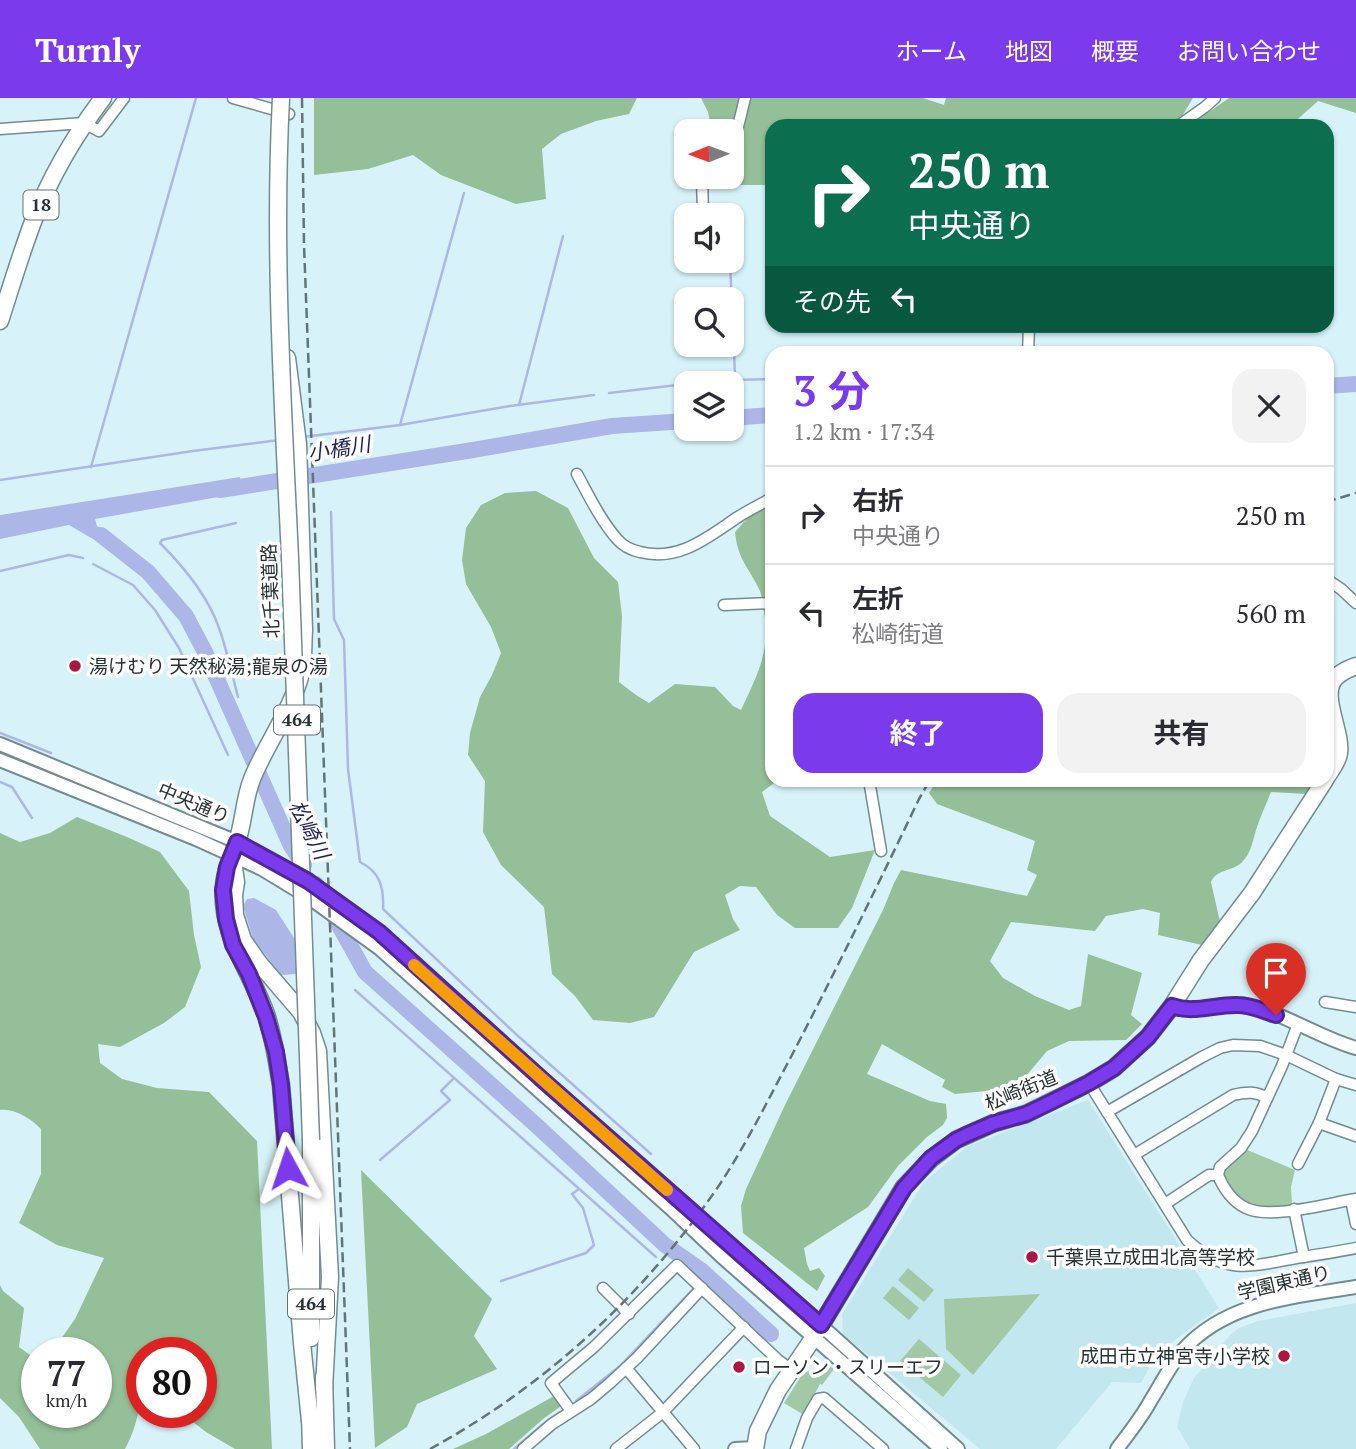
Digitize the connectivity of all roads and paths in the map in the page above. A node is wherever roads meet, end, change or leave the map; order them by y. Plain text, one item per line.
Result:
1 (103, 98) edge
2 (124, 98) edge
3 (233, 98) edge
4 (281, 98) edge
5 (745, 98) edge
6 (1215, 98) edge
7 (289, 114) dead end
8 (740, 119) edge
9 (1188, 119) edge
10 (84, 123) junction
11 (0, 128) edge
12 (280, 300) junction
13 (0, 321) edge
14 (577, 474) dead end
15 (765, 502) edge
16 (1334, 584) edge
17 (765, 603) edge
18 (1356, 603) edge
19 (724, 605) dead end
20 (1356, 666) edge
21 (1334, 678) edge
22 (1334, 718) edge
23 (0, 744) edge
24 (0, 760) edge
25 (1334, 765) edge
26 (870, 787) edge
27 (1321, 787) edge
28 (234, 849) junction
29 (881, 851) dead end
30 (1325, 1002) dead end
31 (1172, 1006) junction
32 (1356, 1007) edge
33 (1298, 1024) junction
34 (1356, 1048) edge
35 (1286, 1055) junction
36 (1336, 1079) junction
37 (1089, 1083) junction
38 (1356, 1085) edge
39 (1267, 1098) junction
40 (1107, 1112) junction
41 (1319, 1123) junction
42 (1356, 1136) edge
43 (317, 1142) junction
44 (1134, 1155) junction
45 (1298, 1164) dead end
46 (311, 1165) junction
47 (1218, 1175) junction
48 (1354, 1200) edge
49 (1165, 1204) junction
50 (1294, 1209) junction
51 (1356, 1224) edge
52 (1356, 1248) edge
53 (1304, 1257) junction
54 (1356, 1287) edge
55 (603, 1288) dead end
56 (702, 1288) junction
57 (629, 1314) junction
58 (744, 1327) junction
59 (817, 1331) junction
60 (626, 1368) junction
61 (792, 1370) junction
62 (324, 1388) junction
63 (571, 1411) junction
64 (662, 1413) junction
65 (310, 1421) junction
66 (316, 1447) edge
67 (523, 1449) edge
68 (615, 1449) edge
69 (694, 1449) edge
70 (735, 1449) edge
71 (755, 1449) edge
72 (765, 1449) edge
73 (796, 1449) edge
74 (883, 1449) edge
75 (942, 1449) edge
76 (958, 1449) edge
77 (1118, 1449) edge

1 - 10 main road, 18
2 - 10 street
3 - 7 street
4 - 12 main road, 北千葉道路 / 464, bridge
5 - 8 street
6 - 9 street
10 - 11 street
10 - 13 main road, 18
12 - 28 main road, bridge
12 - 43 main road, 北千葉道路 / 464, bridge
14 - 15 street
16 - 18 street
17 - 19 street
20 - 21 main road, 松崎街道
22 - 25 main road, 松崎街道
23 - 28 street, 中央通り
24 - 28 street, 中央通り
26 - 29 street
27 - 31 main road, 松崎街道
28 - 43 main road, bridge
28 - 59 street, 中央通り
28 - 65 main road
30 - 32 street
31 - 33 street
31 - 37 main road, 松崎街道
33 - 34 street
33 - 35 street
35 - 36 street
35 - 39 street
35 - 40 street
36 - 38 street
36 - 41 street
37 - 40 street
37 - 59 main road, 松崎街道
39 - 44 street
39 - 47 street
40 - 44 street
41 - 42 street
41 - 45 street
43 - 46 main road, 北千葉道路 / 464
43 - 62 main road
44 - 49 street
46 - 62 main road, 北千葉道路 / 464
46 - 65 main road, 北千葉道路 / 464
47 - 49 street
47 - 50 street
48 - 50 street
48 - 51 street
49 - 53 street
50 - 53 street
52 - 53 street
54 - 77 street, 学園東通り
55 - 57 street
56 - 57 street
56 - 58 street
56 - 60 street
57 - 63 street
58 - 61 street
58 - 64 street
59 - 61 main road, 松崎街道
59 - 75 street, 中央通り
59 - 76 street, 中央通り
60 - 63 street
60 - 64 street
61 - 71 main road, 松崎街道
62 - 66 main road, 北千葉道路 / 464
63 - 67 street
64 - 68 street
64 - 69 street
65 - 66 main road, 北千葉道路 / 464
70 - 71 street
71 - 72 street
73 - 74 street

